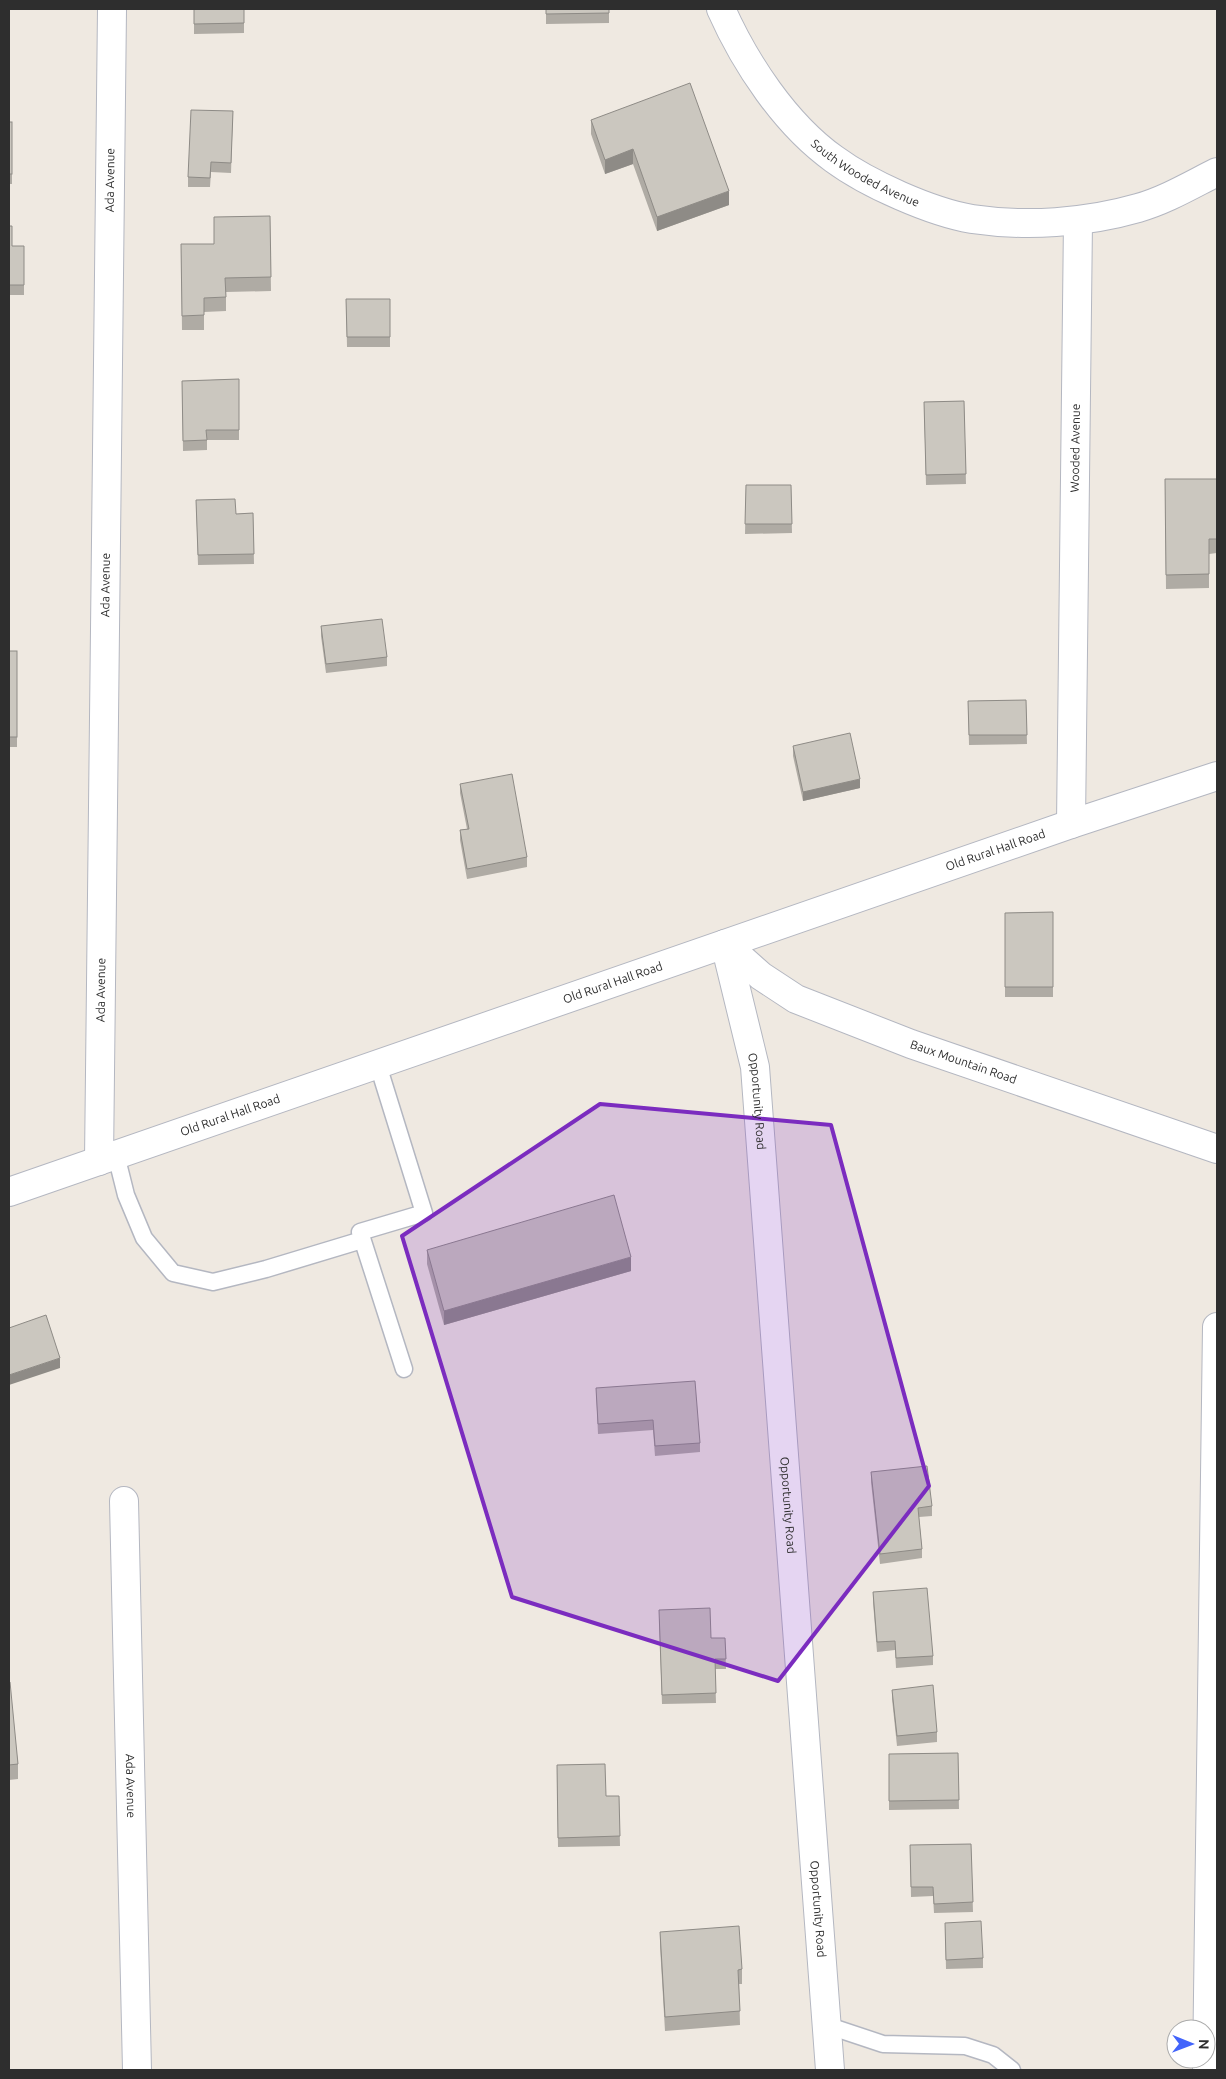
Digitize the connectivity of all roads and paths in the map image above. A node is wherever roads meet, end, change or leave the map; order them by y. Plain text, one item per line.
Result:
1 (112, 9) edge
2 (721, 9) edge
3 (1217, 172) edge
4 (1078, 221) junction
5 (1217, 776) edge
6 (1071, 824) junction
7 (724, 944) junction
8 (378, 1065) junction
9 (1217, 1149) edge
10 (108, 1158) junction
11 (9, 1192) edge
12 (362, 1240) junction
13 (1217, 1327) edge
14 (404, 1369) dead end
15 (124, 1501) dead end
16 (826, 2025) junction
17 (137, 2070) edge
18 (830, 2070) edge
19 (1012, 2070) edge
20 (1206, 2070) edge

1 - 10 street, Ada Avenue
2 - 4 street, South Wooded Avenue
3 - 4 street
4 - 6 street, Wooded Avenue
5 - 6 street, Old Rural Hall Road
6 - 7 street, Old Rural Hall Road
7 - 8 street, Old Rural Hall Road
7 - 9 street, Baux Mountain Road
7 - 16 street, Opportunity Road
8 - 10 street, Old Rural Hall Road
8 - 12 lane
10 - 11 street, Old Rural Hall Road
10 - 12 lane
12 - 14 lane
13 - 20 street
15 - 17 street, Ada Avenue
16 - 18 street, Opportunity Road
16 - 19 lane

